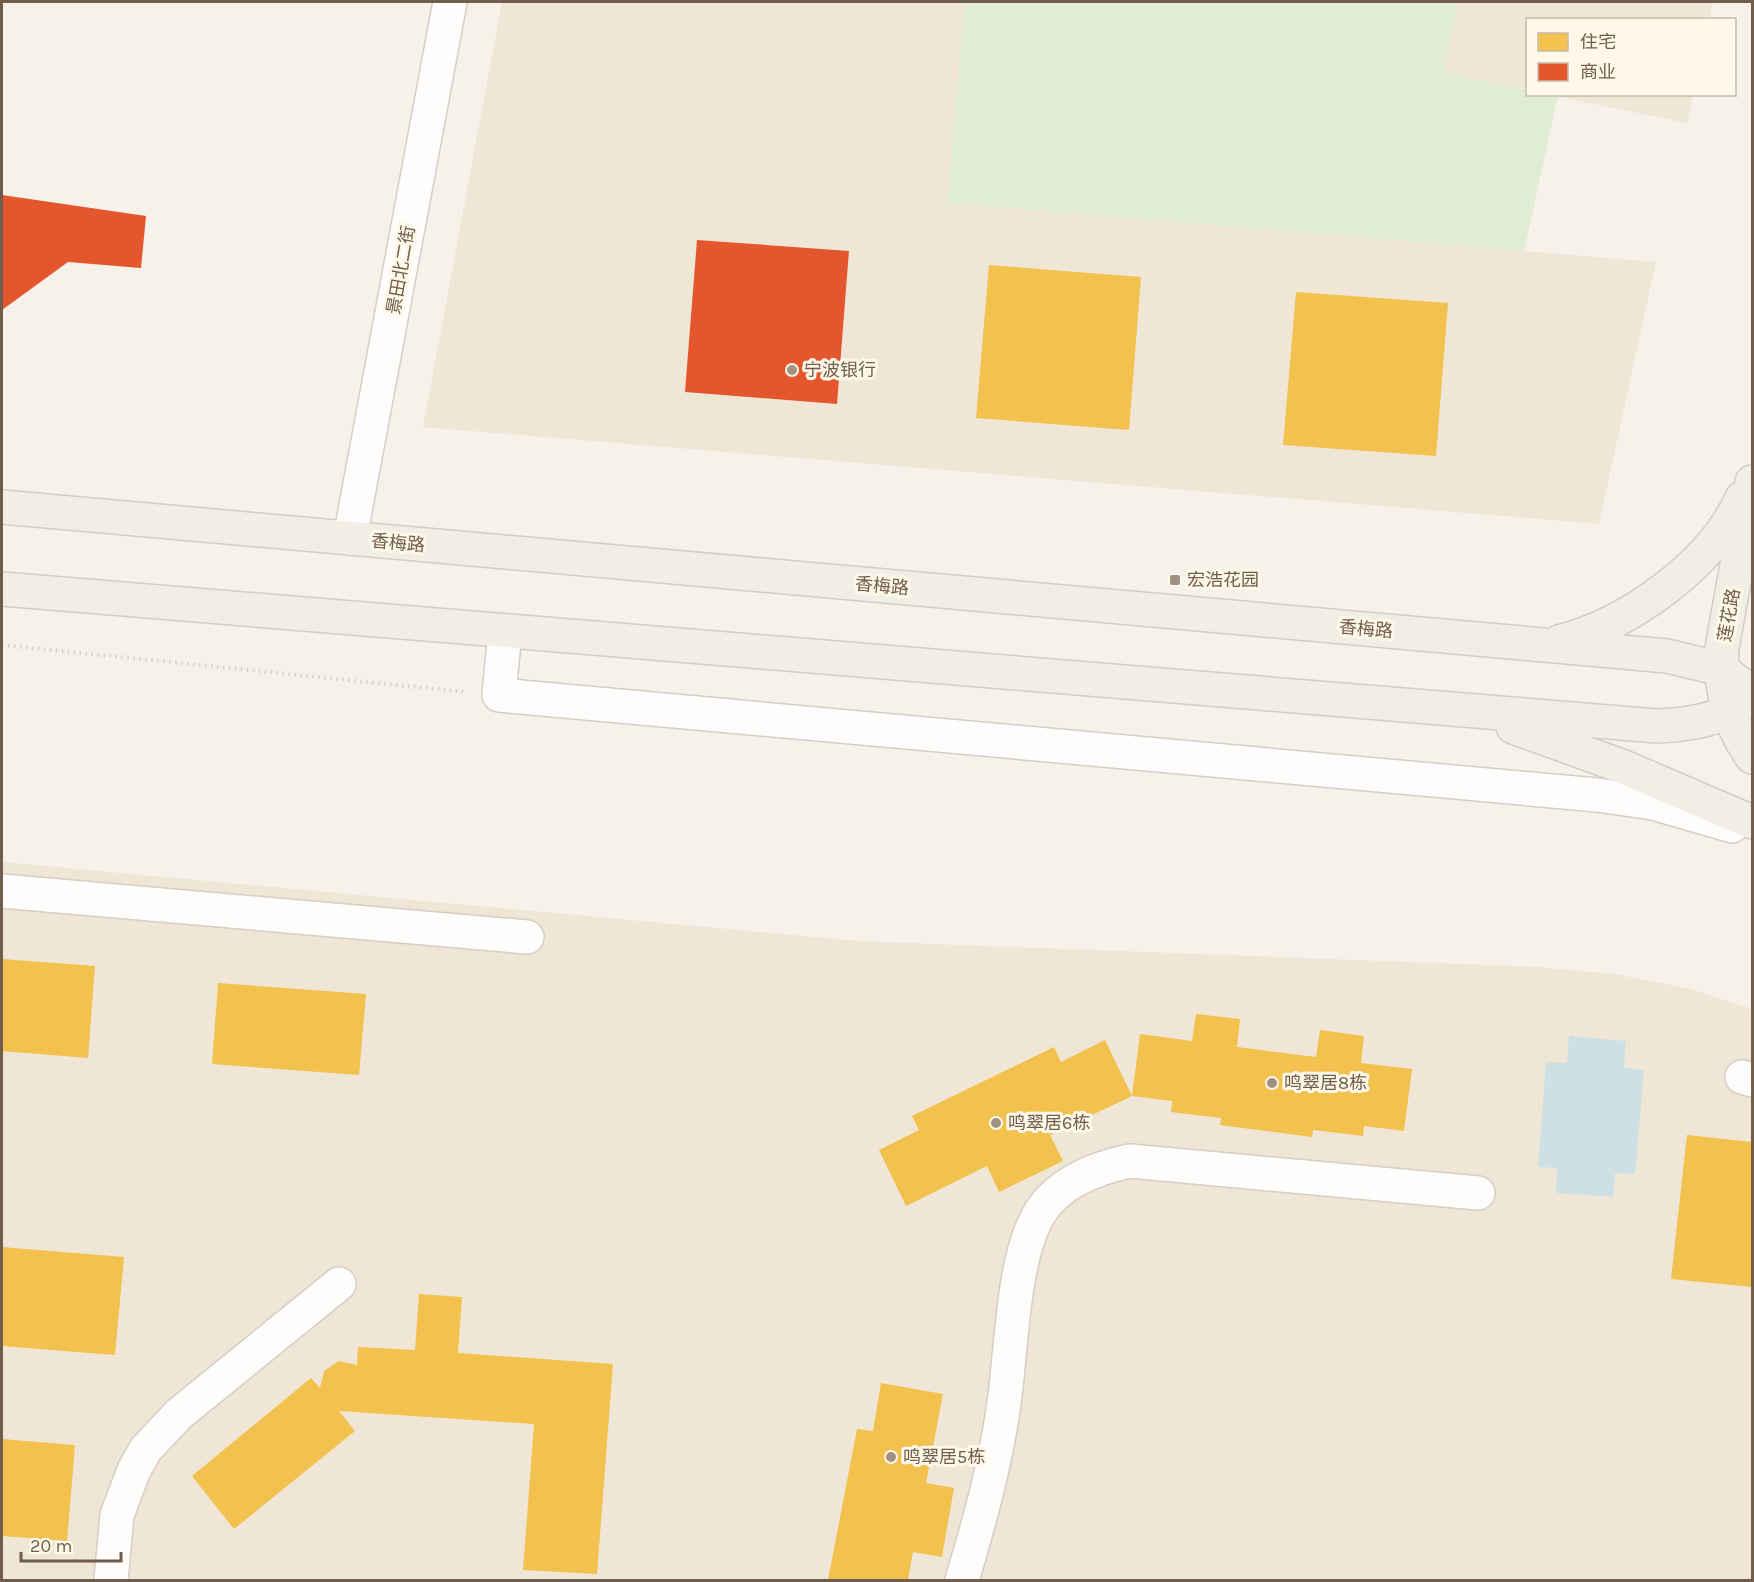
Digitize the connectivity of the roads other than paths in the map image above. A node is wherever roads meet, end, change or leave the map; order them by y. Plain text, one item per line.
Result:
1 (450, 2) edge
2 (1752, 475) edge
3 (1752, 482) edge
4 (2, 507) edge
5 (350, 538) junction
6 (2, 589) edge
7 (505, 631) junction
8 (1540, 645) junction
9 (1721, 669) junction
10 (1744, 701) edge
11 (1444, 709) junction
12 (1752, 757) edge
13 (1752, 822) edge
14 (1752, 833) edge
15 (2, 891) edge
16 (527, 937) dead end
17 (1478, 1193) dead end
18 (339, 1284) dead end
19 (111, 1581) edge
20 (962, 1581) edge

1 - 5 street, 景田北二街
2 - 8 main road
3 - 9 main road, 莲花路
4 - 5 main road, 香梅路
5 - 8 main road, 香梅路
6 - 7 main road
7 - 11 main road
7 - 14 street
8 - 9 main road, 香梅路
9 - 10 main road, 莲花路
10 - 11 main road
10 - 12 main road
11 - 13 main road
15 - 16 street
17 - 20 street
18 - 19 street

